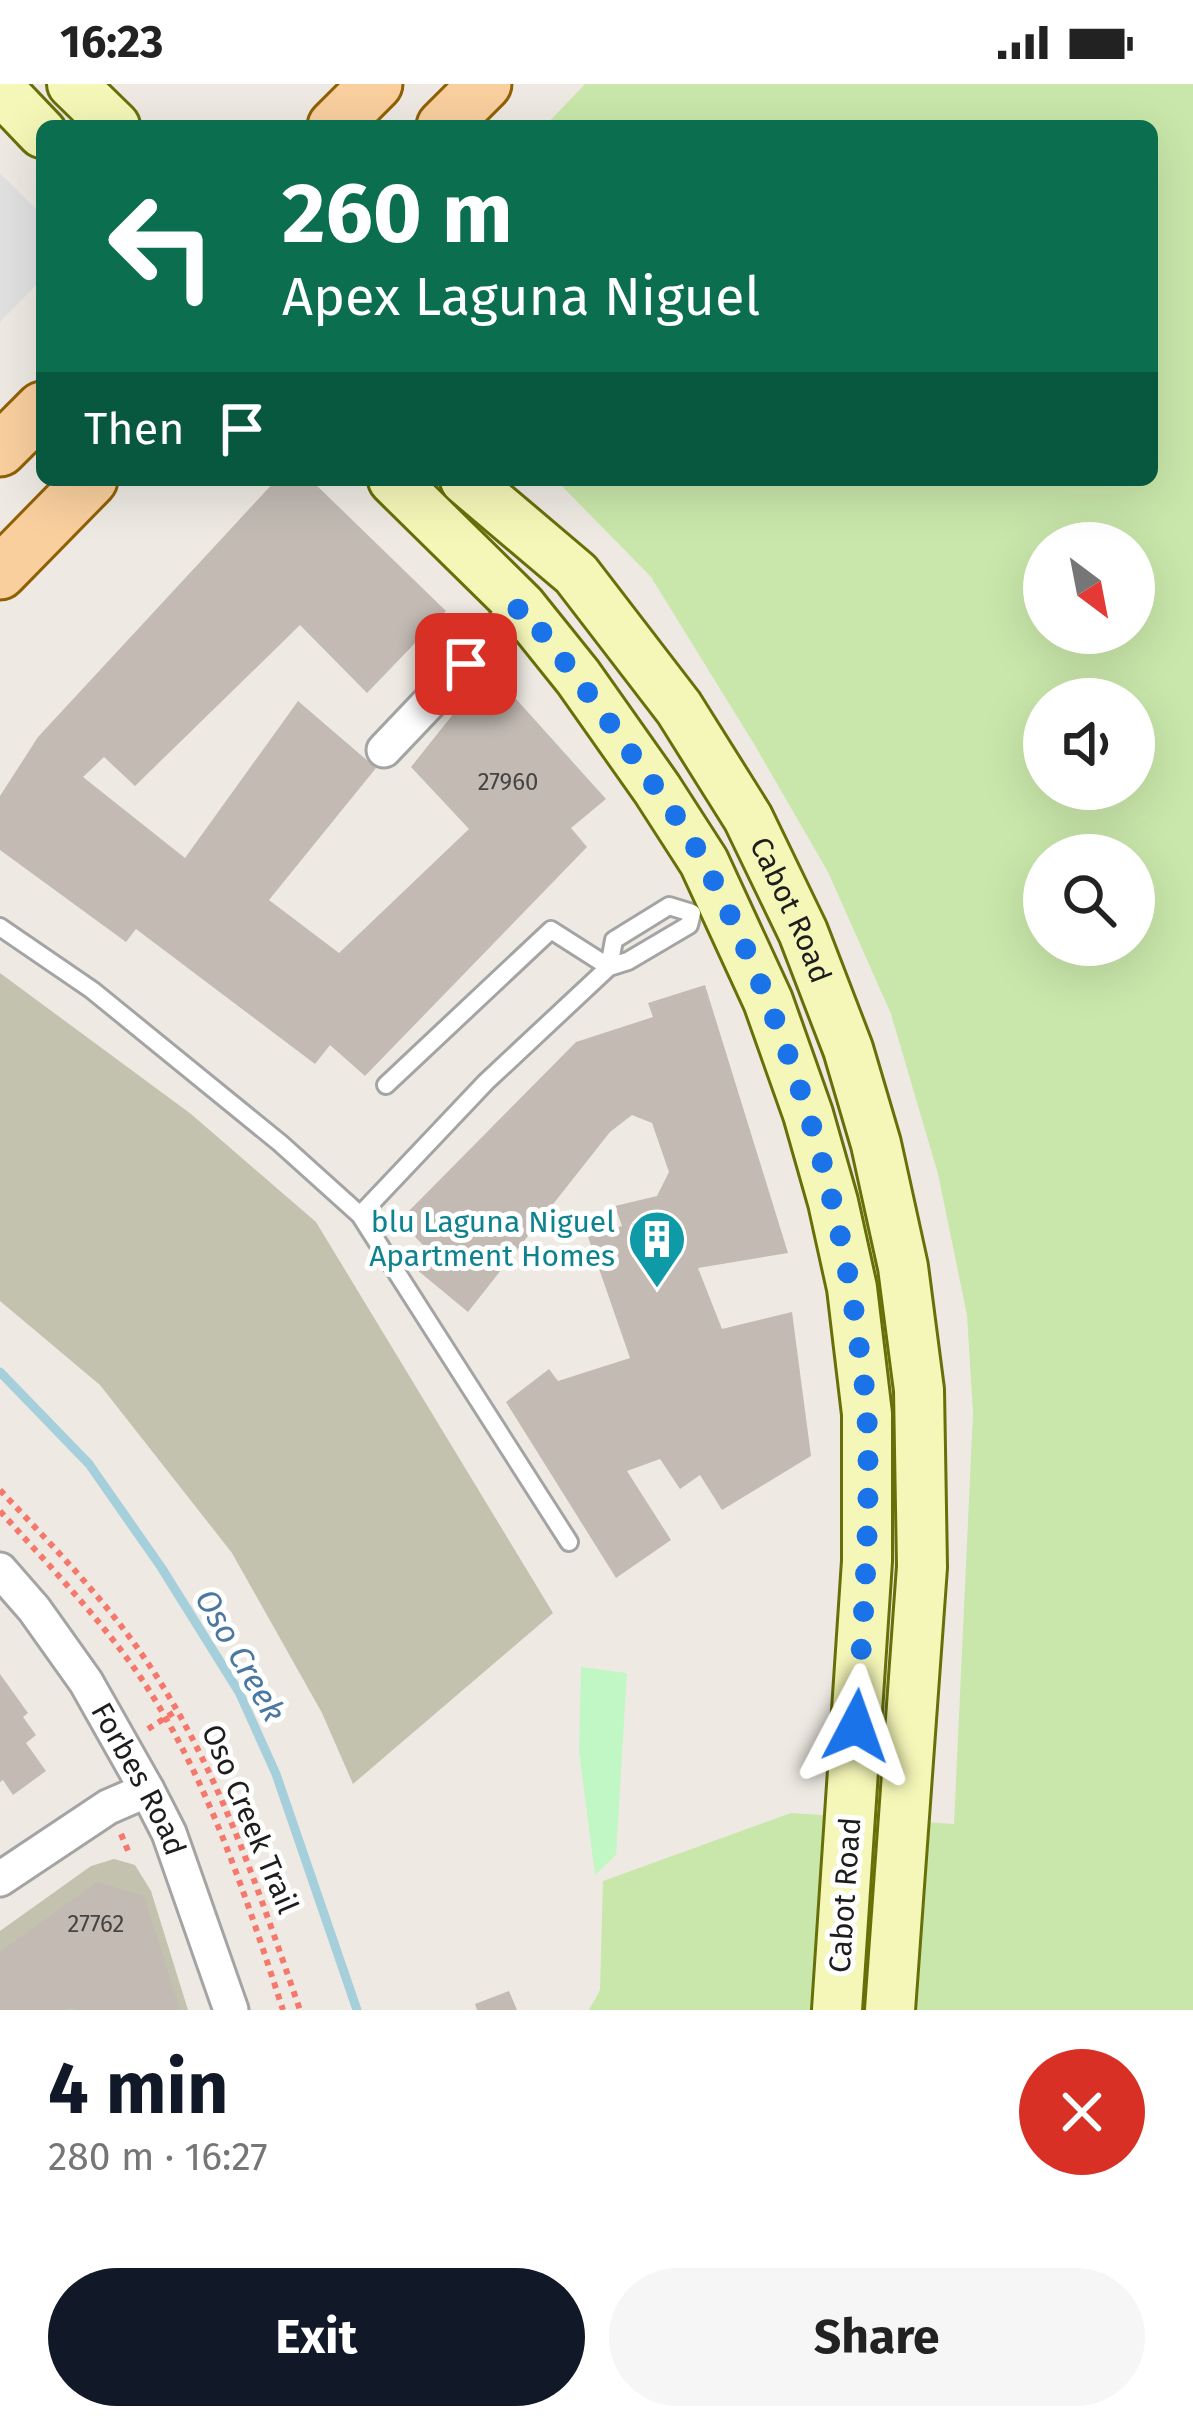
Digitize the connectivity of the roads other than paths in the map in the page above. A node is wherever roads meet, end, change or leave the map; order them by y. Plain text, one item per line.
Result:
1 (72, 84) edge
2 (376, 84) edge
3 (485, 84) edge
4 (0, 89) edge
5 (109, 120) edge
6 (340, 120) edge
7 (449, 120) edge
8 (36, 127) edge
9 (36, 414) edge
10 (0, 450) edge
11 (85, 486) edge
12 (399, 486) edge
13 (472, 486) edge
14 (0, 573) edge
15 (521, 606) junction
16 (383, 750) dead end
17 (734, 887) junction
18 (0, 927) edge
19 (609, 967) junction
20 (386, 1084) dead end
21 (360, 1214) junction
22 (568, 1542) dead end
23 (0, 1570) edge
24 (148, 1790) junction
25 (0, 1879) edge
26 (231, 2010) edge
27 (837, 2010) edge
28 (890, 2010) edge

1 - 5 main road
2 - 6 main road
3 - 7 main road
4 - 8 main road
9 - 10 main road
11 - 14 main road
12 - 15 main road, Cabot Road
13 - 17 main road, Cabot Road
15 - 16 street
15 - 17 main road, Cabot Road
17 - 19 lane
17 - 19 lane
17 - 27 main road, Cabot Road
17 - 28 main road, Cabot Road
18 - 21 lane
19 - 20 lane
19 - 21 lane
21 - 22 lane
23 - 24 street, Forbes Road
24 - 25 street
24 - 26 street, Forbes Road

